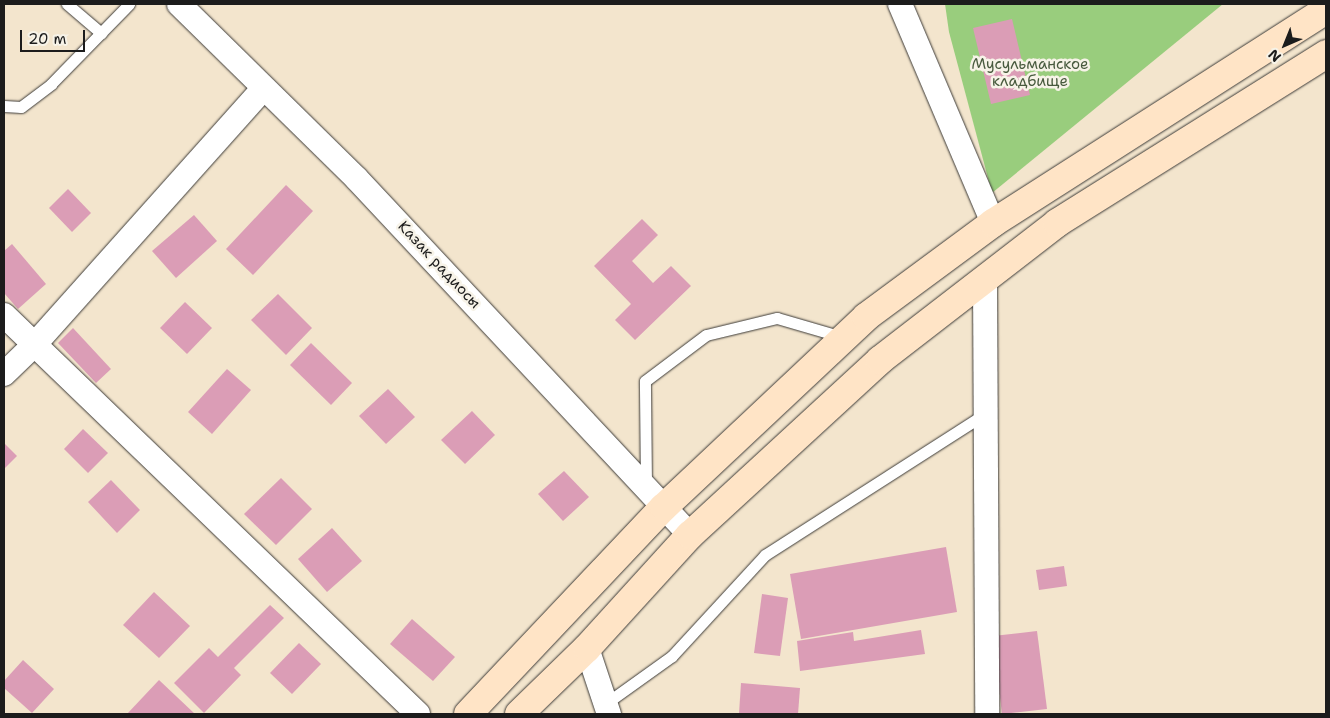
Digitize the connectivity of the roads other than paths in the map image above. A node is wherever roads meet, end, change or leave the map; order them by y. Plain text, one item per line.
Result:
1 (67, 4) edge
2 (129, 4) edge
3 (179, 4) edge
4 (900, 4) edge
5 (1326, 10) edge
6 (101, 32) junction
7 (1326, 54) edge
8 (264, 88) junction
9 (4, 106) edge
10 (993, 223) junction
11 (985, 281) junction
12 (4, 315) edge
13 (844, 338) junction
14 (35, 344) junction
15 (4, 374) edge
16 (985, 414) junction
17 (646, 487) junction
18 (664, 507) junction
19 (690, 535) junction
20 (587, 648) junction
21 (607, 709) edge
22 (418, 714) edge
23 (468, 714) edge
24 (519, 714) edge
25 (987, 714) edge

1 - 6 lane
2 - 6 lane
3 - 8 street, Казак радиосы
4 - 10 street
5 - 10 main road
6 - 9 lane
7 - 11 main road
8 - 14 street
8 - 17 street, Казак радиосы
10 - 13 main road
11 - 16 street
11 - 19 main road
12 - 14 street
13 - 17 lane
13 - 18 main road
14 - 15 street
14 - 22 street
16 - 21 lane
16 - 25 street
17 - 18 street, Казак радиосы
18 - 19 street, Казак радиосы
18 - 23 main road
19 - 20 main road
20 - 21 street
20 - 24 main road

